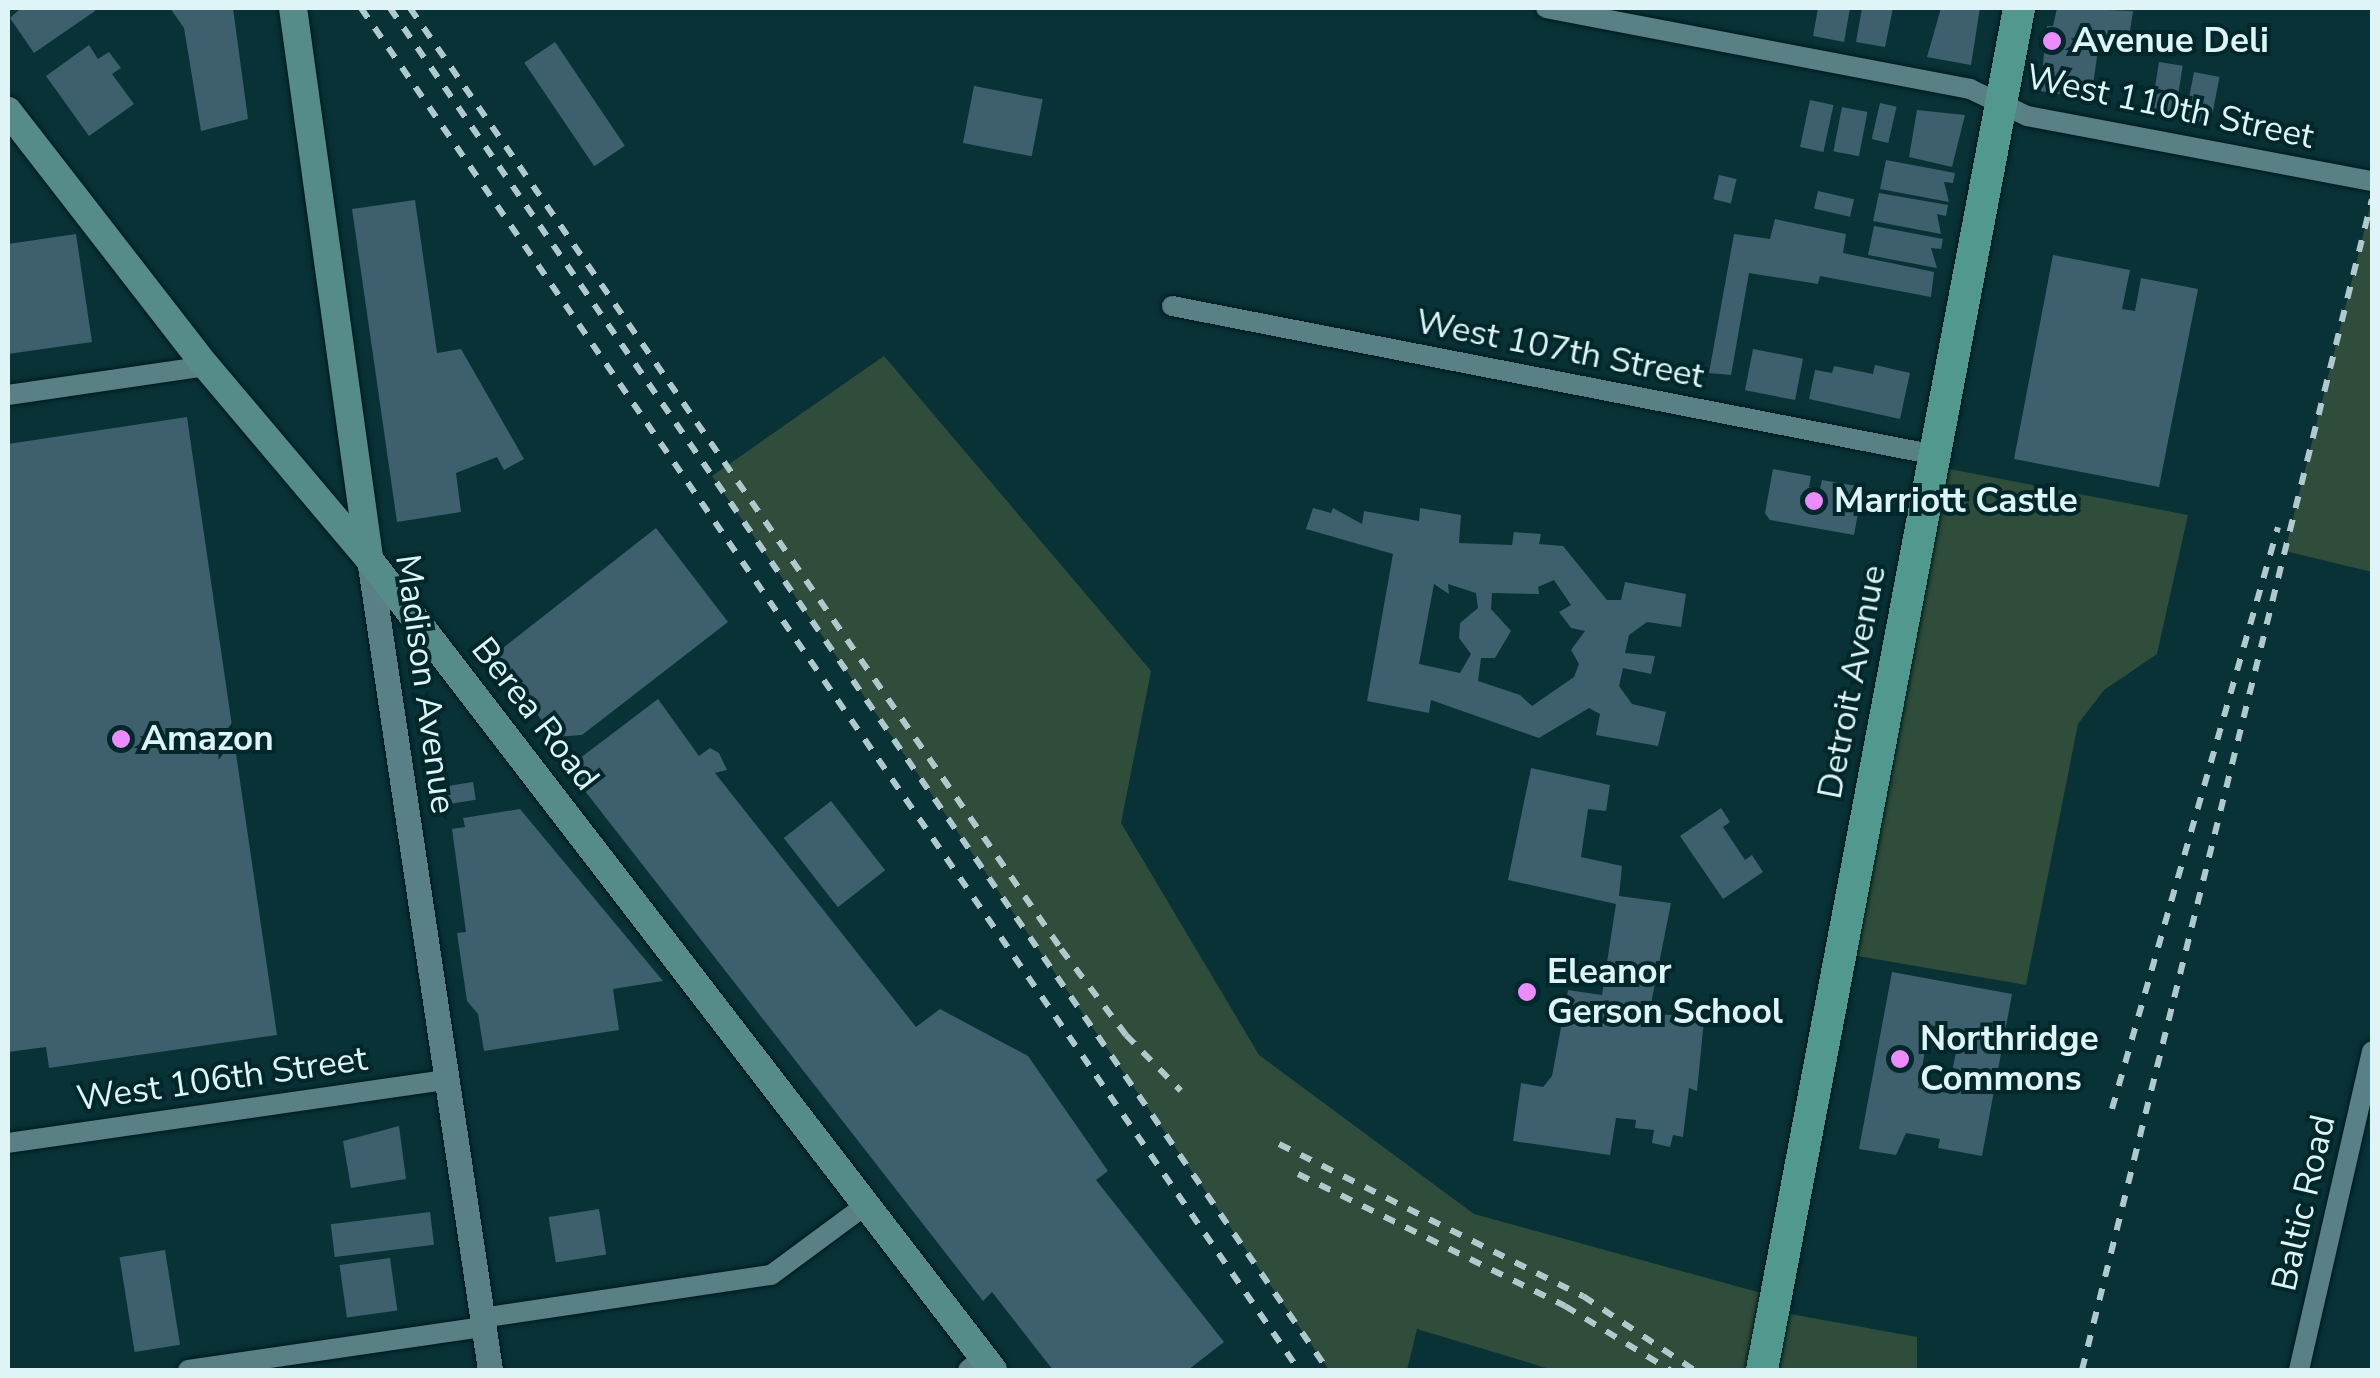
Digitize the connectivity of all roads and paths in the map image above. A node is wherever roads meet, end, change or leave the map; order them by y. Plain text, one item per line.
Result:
1 (293, 8) edge
2 (1546, 8) edge
3 (2018, 8) edge
4 (1999, 104) junction
5 (8, 111) edge
6 (2372, 181) edge
7 (1172, 306) dead end
8 (206, 366) junction
9 (8, 395) edge
10 (1936, 455) junction
11 (369, 559) junction
12 (2372, 1051) edge
13 (446, 1080) junction
14 (2367, 1095) edge
15 (8, 1142) edge
16 (866, 1205) junction
17 (483, 1322) junction
18 (981, 1366) edge
19 (188, 1370) edge
20 (490, 1370) edge
21 (1762, 1370) edge
22 (2300, 1370) edge

1 - 11 main road, Madison Avenue
2 - 4 street, West 110th Street
3 - 4 main road, Detroit Avenue
4 - 6 street, West 110th Street
4 - 10 main road, Detroit Avenue
5 - 8 main road, Berea Road
7 - 10 street, West 107th Street
8 - 9 street
8 - 11 main road, Berea Road
10 - 21 main road, Detroit Avenue
11 - 13 street, Madison Avenue
11 - 16 main road, Berea Road
12 - 14 street, Baltic Road
13 - 15 street, West 106th Street
13 - 17 street, Madison Avenue
14 - 22 street, Baltic Road
16 - 17 street
16 - 18 main road, Berea Road
17 - 19 street
17 - 20 street, Madison Avenue

